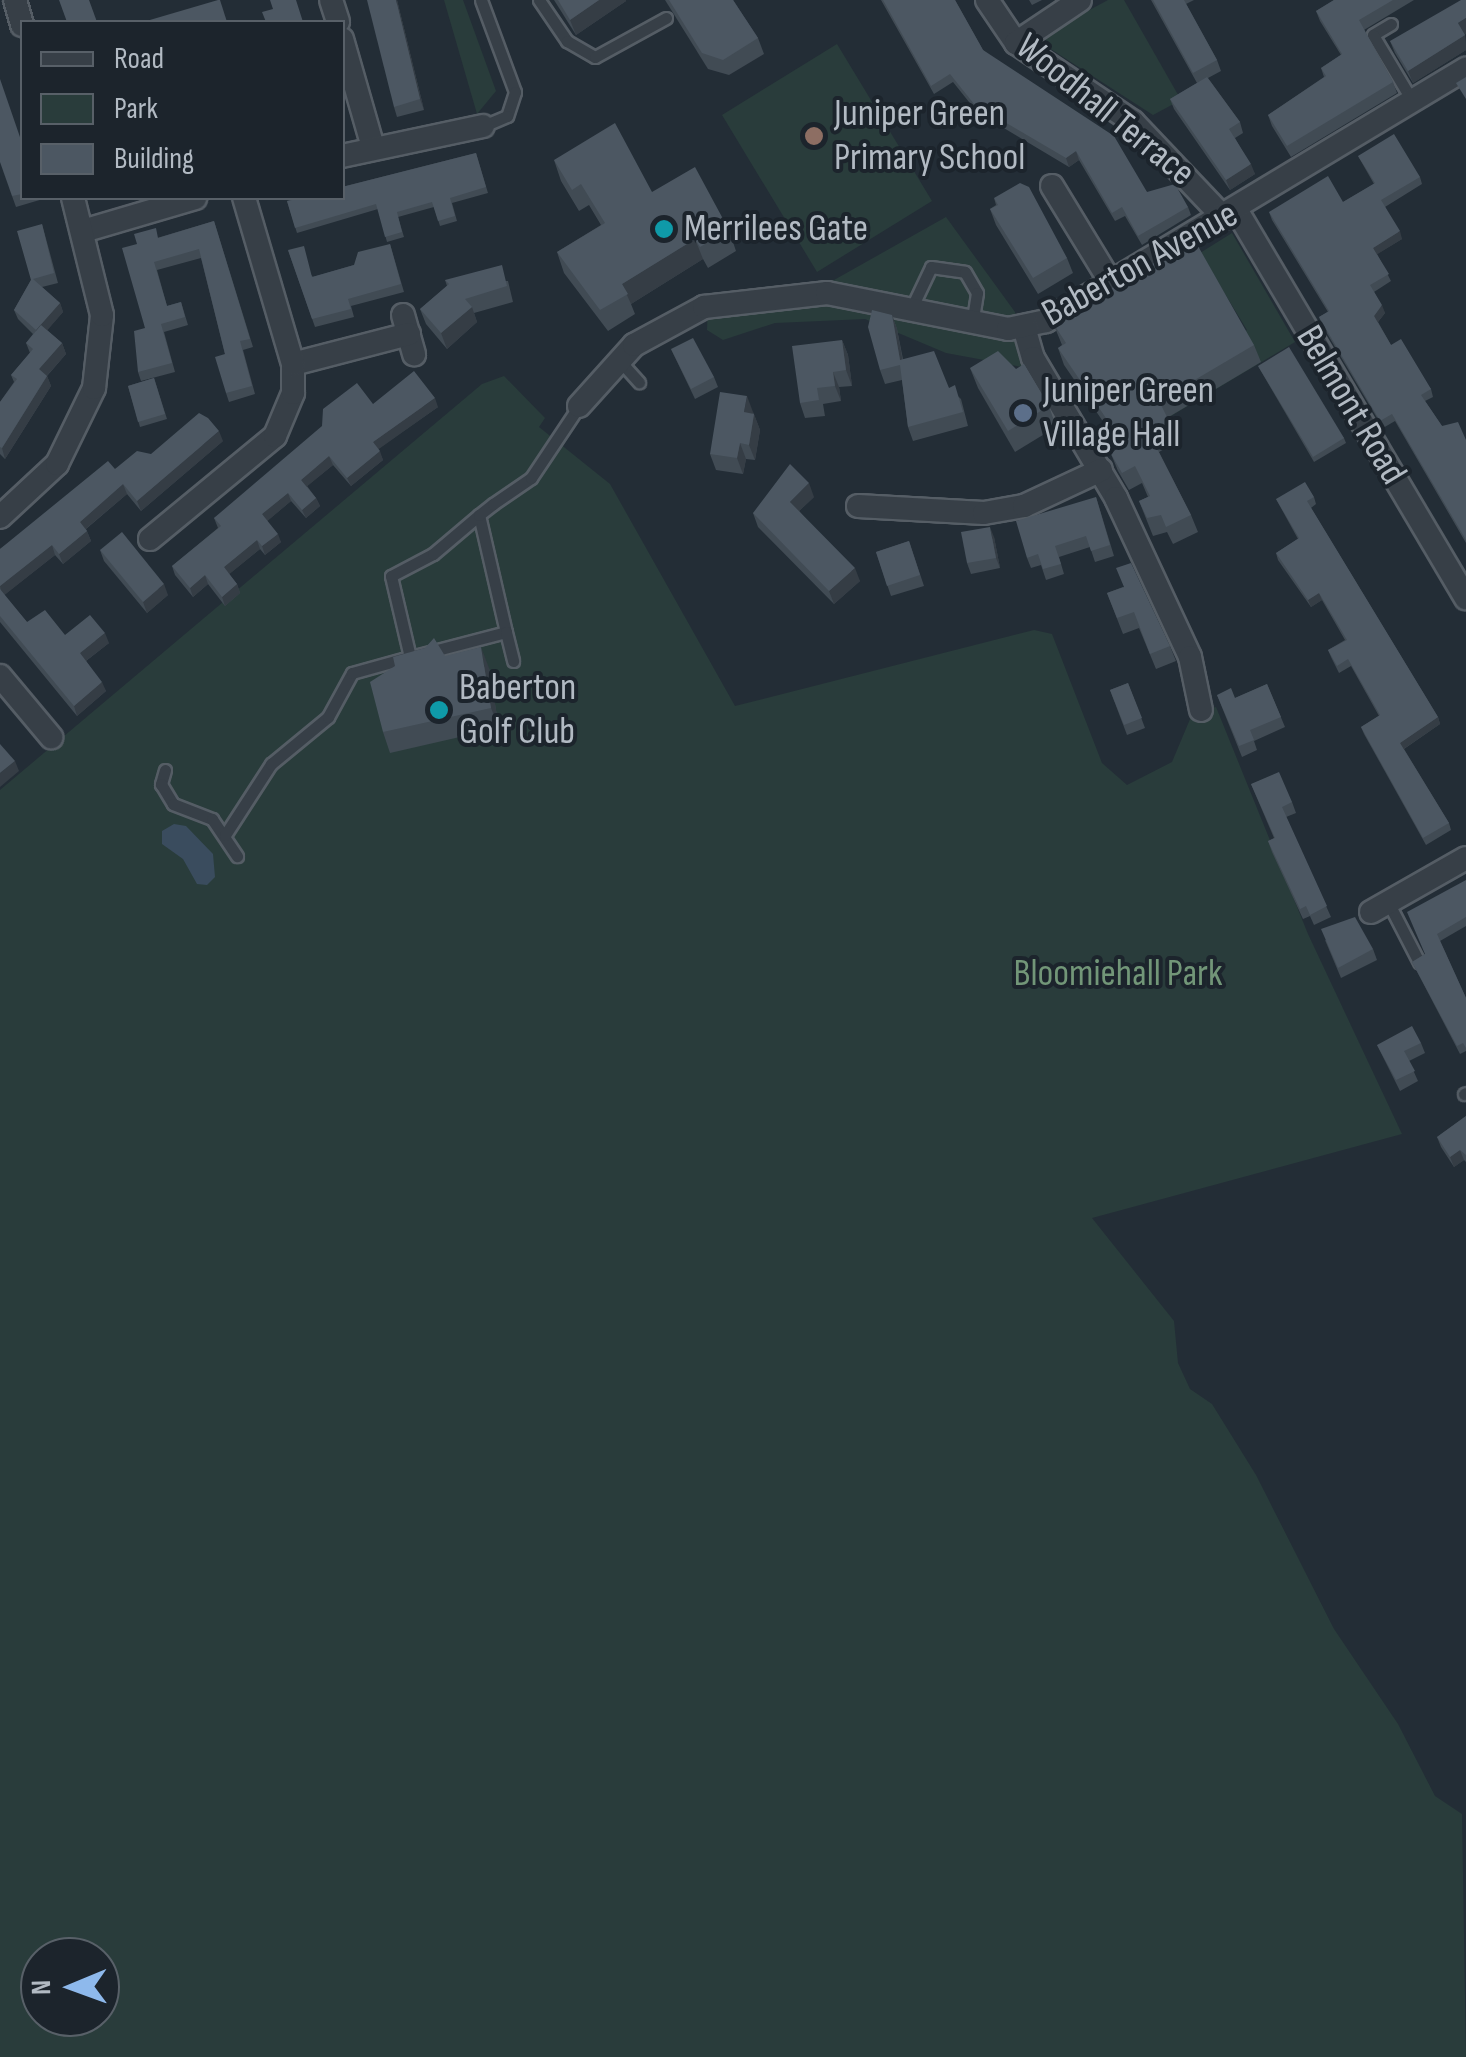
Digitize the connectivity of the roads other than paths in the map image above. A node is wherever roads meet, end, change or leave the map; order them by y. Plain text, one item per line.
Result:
1 (481, 0) edge
2 (539, 0) edge
3 (987, 0) edge
4 (1080, 0) edge
5 (666, 18) edge
6 (1391, 24) dead end
7 (1016, 43) junction
8 (345, 49) edge
9 (1466, 69) edge
10 (1413, 102) junction
11 (483, 126) joint
12 (373, 147) junction
13 (345, 155) edge
14 (1052, 186) dead end
15 (74, 200) edge
16 (188, 200) edge
17 (245, 200) edge
18 (1231, 214) junction
19 (83, 231) junction
20 (1113, 286) junction
21 (912, 307) junction
22 (972, 323) junction
23 (1024, 327) junction
24 (409, 334) dead end
25 (619, 360) junction
26 (293, 364) junction
27 (640, 382) dead end
28 (579, 406) joint
29 (1101, 470) junction
30 (858, 506) dead end
31 (4, 507) edge
32 (479, 515) junction
33 (150, 539) dead end
34 (1466, 598) edge
35 (506, 632) junction
36 (410, 657) junction
37 (514, 661) dead end
38 (0, 676) edge
39 (1201, 710) dead end
40 (36, 730) dead end
41 (165, 770) dead end
42 (230, 818) junction
43 (212, 819) junction
44 (225, 834) junction
45 (237, 856) dead end
46 (1466, 858) edge
47 (1380, 907) joint
48 (1419, 962) edge

1 - 11 lane
2 - 5 lane
3 - 7 street, Woodhall Terrace
4 - 7 street
6 - 10 lane
7 - 18 street, Woodhall Terrace
8 - 12 street
9 - 10 street, Baberton Avenue
10 - 18 street, Baberton Avenue
11 - 12 street
12 - 13 street
14 - 20 street
15 - 19 street
16 - 19 street
17 - 26 street
18 - 20 street, Baberton Avenue
18 - 34 street, Belmont Road
19 - 31 street
20 - 23 street, Baberton Avenue
21 - 22 street, Baberton Avenue
21 - 22 lane
21 - 25 street, Baberton Avenue
22 - 23 street, Baberton Avenue
23 - 29 street
24 - 26 street
25 - 27 lane
25 - 28 street, Baberton Avenue
26 - 33 street
28 - 32 lane
29 - 30 street
29 - 39 street
32 - 35 lane
32 - 36 lane
35 - 36 lane
35 - 37 lane
36 - 42 lane
38 - 40 street
41 - 43 lane
42 - 43 lane
42 - 44 lane
43 - 44 lane
44 - 45 lane
46 - 47 street
47 - 48 lane

